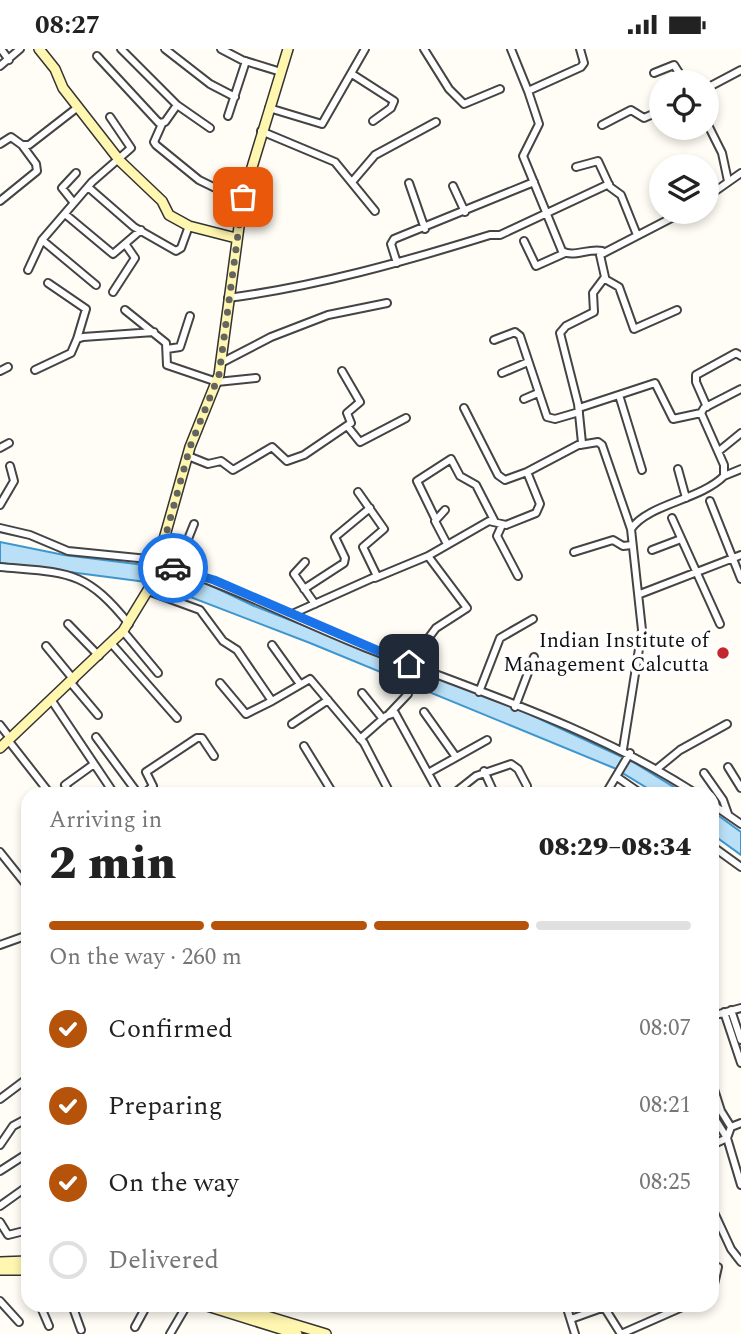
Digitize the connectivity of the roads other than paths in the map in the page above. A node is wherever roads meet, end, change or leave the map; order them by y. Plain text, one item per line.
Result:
1 (1, 49) edge
2 (20, 49) edge
3 (121, 49) edge
4 (165, 49) edge
5 (221, 49) edge
6 (288, 49) edge
7 (365, 49) edge
8 (424, 49) edge
9 (511, 49) edge
10 (580, 49) edge
11 (45, 51) edge
12 (97, 56) dead end
13 (9, 60) junction
14 (246, 61) junction
15 (0, 66) edge
16 (662, 70) edge
17 (677, 70) edge
18 (741, 70) edge
19 (281, 72) junction
20 (352, 73) junction
21 (719, 82) edge
22 (500, 89) dead end
23 (528, 92) junction
24 (235, 97) junction
25 (177, 104) junction
26 (78, 107) junction
27 (269, 107) junction
28 (228, 116) dead end
29 (649, 116) edge
30 (110, 117) dead end
31 (373, 121) dead end
32 (436, 122) dead end
33 (162, 124) junction
34 (602, 125) dead end
35 (210, 128) dead end
36 (261, 131) junction
37 (716, 140) edge
38 (0, 145) edge
39 (22, 145) junction
40 (120, 161) junction
41 (576, 167) dead end
42 (76, 173) dead end
43 (741, 173) edge
44 (728, 181) junction
45 (352, 182) junction
46 (534, 182) junction
47 (409, 183) dead end
48 (608, 184) junction
49 (453, 186) dead end
50 (88, 187) junction
51 (719, 188) edge
52 (0, 201) edge
53 (242, 201) junction
54 (74, 203) junction
55 (375, 211) dead end
56 (465, 212) junction
57 (546, 213) junction
58 (65, 214) junction
59 (659, 224) edge
60 (189, 226) junction
61 (425, 229) junction
62 (141, 230) junction
63 (637, 235) junction
64 (236, 238) junction
65 (42, 240) junction
66 (524, 241) dead end
67 (127, 244) junction
68 (602, 251) junction
69 (565, 253) junction
70 (397, 263) junction
71 (28, 270) dead end
72 (605, 279) junction
73 (48, 283) dead end
74 (96, 285) dead end
75 (113, 292) dead end
76 (228, 298) junction
77 (387, 303) dead end
78 (125, 310) dead end
79 (677, 310) dead end
80 (190, 316) dead end
81 (154, 332) junction
82 (77, 339) junction
83 (494, 339) dead end
84 (167, 349) junction
85 (741, 356) edge
86 (528, 362) junction
87 (221, 363) junction
88 (8, 367) dead end
89 (35, 370) dead end
90 (0, 371) edge
91 (342, 371) dead end
92 (502, 373) dead end
93 (256, 378) dead end
94 (216, 382) junction
95 (741, 389) edge
96 (538, 393) junction
97 (620, 395) junction
98 (524, 399) dead end
99 (707, 407) junction
100 (464, 408) dead end
101 (579, 410) junction
102 (701, 413) junction
103 (406, 418) dead end
104 (348, 427) junction
105 (741, 432) edge
106 (9, 443) dead end
107 (580, 445) junction
108 (0, 448) edge
109 (719, 451) junction
110 (188, 456) junction
111 (10, 466) dead end
112 (678, 469) dead end
113 (741, 469) edge
114 (642, 470) dead end
115 (527, 472) junction
116 (723, 477) junction
117 (358, 492) dead end
118 (686, 498) junction
119 (710, 501) dead end
120 (0, 505) edge
121 (369, 508) junction
122 (445, 510) dead end
123 (672, 518) dead end
124 (435, 519) junction
125 (495, 522) junction
126 (194, 524) dead end
127 (502, 526) junction
128 (0, 528) edge
129 (631, 529) junction
130 (681, 539) junction
131 (447, 544) junction
132 (632, 545) junction
133 (652, 549) dead end
134 (574, 552) dead end
135 (741, 555) edge
136 (428, 556) junction
137 (733, 559) junction
138 (305, 562) dead end
139 (157, 564) junction
140 (0, 567) edge
141 (176, 569) junction
142 (695, 573) junction
143 (517, 576) dead end
144 (375, 578) junction
145 (741, 579) edge
146 (149, 588) junction
147 (304, 589) junction
148 (640, 594) junction
149 (315, 604) junction
150 (290, 615) junction
151 (533, 618) dead end
152 (68, 624) dead end
153 (720, 624) dead end
154 (126, 628) junction
155 (111, 643) junction
156 (272, 645) dead end
157 (46, 646) dead end
158 (99, 656) junction
159 (534, 657) dead end
160 (409, 664) junction
161 (158, 673) dead end
162 (72, 682) junction
163 (220, 683) dead end
164 (300, 684) junction
165 (479, 692) junction
166 (362, 693) dead end
167 (408, 694) dead end
168 (328, 700) junction
169 (52, 701) junction
170 (272, 701) junction
171 (515, 707) junction
172 (424, 712) dead end
173 (389, 714) junction
174 (98, 715) dead end
175 (177, 718) dead end
176 (383, 719) junction
177 (292, 724) dead end
178 (727, 724) dead end
179 (0, 725) edge
180 (96, 737) dead end
181 (9, 739) junction
182 (360, 739) junction
183 (487, 740) dead end
184 (304, 746) dead end
185 (0, 748) edge
186 (627, 753) junction
187 (214, 756) dead end
188 (456, 757) junction
189 (94, 764) junction
190 (728, 767) dead end
191 (658, 768) junction
192 (484, 771) junction
193 (428, 773) junction
194 (704, 773) dead end
195 (617, 776) junction
196 (527, 786) dead end
197 (45, 787) edge
198 (66, 787) edge
199 (110, 787) edge
200 (135, 787) edge
201 (152, 787) edge
202 (329, 787) edge
203 (387, 787) edge
204 (436, 787) edge
205 (463, 787) edge
206 (491, 787) edge
207 (610, 787) edge
208 (632, 787) edge
209 (686, 787) edge
210 (714, 787) edge
211 (741, 788) edge
212 (719, 794) edge
213 (719, 808) edge
214 (728, 814) junction
215 (740, 822) edge
216 (719, 851) edge
217 (1, 857) edge
218 (741, 867) edge
219 (21, 877) edge
220 (21, 938) edge
221 (0, 945) edge
222 (741, 1008) edge
223 (728, 1011) junction
224 (719, 1014) edge
225 (741, 1040) edge
226 (741, 1063) edge
227 (21, 1083) edge
228 (0, 1086) edge
229 (6, 1093) junction
230 (0, 1099) edge
231 (719, 1105) edge
232 (21, 1122) edge
233 (741, 1123) edge
234 (719, 1125) edge
235 (731, 1127) junction
236 (727, 1138) junction
237 (719, 1142) edge
238 (0, 1145) edge
239 (21, 1158) edge
240 (0, 1171) edge
241 (741, 1185) edge
242 (21, 1191) edge
243 (0, 1206) edge
244 (0, 1222) edge
245 (719, 1223) edge
246 (21, 1232) edge
247 (741, 1246) edge
248 (731, 1249) junction
249 (0, 1262) edge
250 (741, 1262) edge
251 (21, 1266) edge
252 (21, 1268) edge
253 (0, 1270) edge
254 (0, 1301) edge
255 (43, 1312) edge
256 (75, 1312) edge
257 (143, 1312) edge
258 (183, 1312) edge
259 (226, 1312) edge
260 (252, 1312) edge
261 (568, 1312) edge
262 (590, 1312) edge
263 (610, 1312) edge
264 (671, 1312) edge
265 (570, 1319) junction
266 (19, 1322) dead end
267 (49, 1326) dead end
268 (135, 1327) dead end
269 (81, 1330) dead end
270 (170, 1334) edge
271 (297, 1334) edge
272 (326, 1334) edge
273 (575, 1334) edge

1 - 13 street
2 - 13 street
3 - 25 street
4 - 24 street
5 - 14 street
6 - 19 street
7 - 20 street
8 - 22 street
9 - 23 street
10 - 23 street
11 - 26 street
12 - 33 street
13 - 15 street
14 - 19 street
14 - 24 street
16 - 17 street
18 - 21 street
19 - 27 street
20 - 27 street
20 - 31 street
23 - 46 street
24 - 28 street
25 - 33 street
25 - 35 street
26 - 39 street
26 - 40 street
27 - 36 street
29 - 34 street
30 - 40 street
32 - 45 street
33 - 53 street
36 - 45 street
36 - 53 street
37 - 44 street
38 - 39 street
39 - 52 street
40 - 50 street
40 - 60 street
41 - 48 street
42 - 54 street
43 - 44 street
44 - 51 street
45 - 55 street
46 - 56 street
46 - 57 street
47 - 61 street
48 - 57 street
48 - 63 street
49 - 56 street
50 - 54 street
50 - 62 street
53 - 64 street
54 - 58 street
56 - 61 street
57 - 69 street
57 - 70 street
58 - 65 street
58 - 67 street
59 - 63 street
60 - 62 street
60 - 64 street
61 - 70 street
62 - 67 street
63 - 68 street
64 - 76 street
65 - 71 street
65 - 74 street
66 - 69 street
67 - 75 street
68 - 69 street
68 - 72 street
70 - 76 street
72 - 79 street
72 - 101 street
73 - 82 street
76 - 87 street
77 - 87 street
78 - 81 street
80 - 84 street
81 - 82 street
81 - 84 street
82 - 89 street
83 - 86 street
84 - 94 street
85 - 99 street
86 - 92 street
86 - 96 street
87 - 94 street
88 - 90 street
91 - 104 street
93 - 94 street
94 - 110 street
95 - 99 street
96 - 98 street
96 - 101 street
97 - 101 street
97 - 102 street
97 - 114 street
99 - 102 street
100 - 115 street
101 - 107 street
102 - 109 street
103 - 104 street
104 - 110 street
105 - 109 street
106 - 108 street
107 - 115 street
107 - 129 street
109 - 116 street
110 - 139 street
111 - 120 street
112 - 118 street
113 - 116 street
115 - 127 street
116 - 118 street
117 - 121 street
118 - 129 street
119 - 137 street
121 - 144 street
121 - 147 street
122 - 124 street
123 - 130 street
124 - 125 street
124 - 131 street
125 - 127 street
125 - 131 street
126 - 141 street
127 - 143 street
128 - 139 street
129 - 132 street
130 - 133 street
130 - 142 street
131 - 136 street
132 - 134 street
132 - 148 street
135 - 137 street
136 - 144 street
136 - 160 street
137 - 142 street
137 - 145 street
138 - 147 street
139 - 141 street
139 - 146 street
140 - 154 street
141 - 150 street
142 - 148 street
142 - 153 street
144 - 149 street
146 - 154 street
146 - 170 street
147 - 149 street
148 - 186 street
149 - 150 street
150 - 160 street
151 - 165 street
152 - 158 street
154 - 155 street
154 - 161 street
155 - 158 street
155 - 175 street
156 - 164 street
157 - 162 street
158 - 162 street
159 - 171 street
160 - 165 street
162 - 169 street
162 - 174 street
163 - 170 street
164 - 168 street
164 - 170 street
165 - 171 street
166 - 176 street
167 - 173 street
168 - 177 street
168 - 182 street
169 - 181 street
169 - 189 street
171 - 186 street
172 - 188 street
173 - 176 street
173 - 193 street
176 - 182 street
178 - 191 street
179 - 181 street
180 - 200 street
181 - 185 street
181 - 197 street
182 - 203 street
183 - 188 street
184 - 202 street
186 - 191 street
186 - 195 street
187 - 201 street
188 - 193 street
189 - 198 street
189 - 199 street
190 - 211 street
191 - 209 street
192 - 196 street
192 - 205 street
192 - 206 street
193 - 204 street
194 - 210 street
195 - 207 street
195 - 208 street
212 - 214 street
213 - 214 street
214 - 215 street
216 - 218 street
217 - 219 street
220 - 221 street
222 - 223 street
223 - 224 street
223 - 225 street
223 - 226 street
227 - 229 street
228 - 229 street
229 - 230 street
231 - 235 street
232 - 238 street
233 - 235 street
234 - 236 street
235 - 236 street
236 - 237 street
236 - 241 street
239 - 240 street
242 - 243 street
244 - 246 street
245 - 248 street
247 - 248 street
248 - 250 street
249 - 251 street
252 - 253 street
254 - 266 street
255 - 267 street
256 - 269 street
257 - 268 street
258 - 270 street
259 - 271 street
260 - 272 street
261 - 265 street
262 - 265 street
263 - 264 street
265 - 273 street

